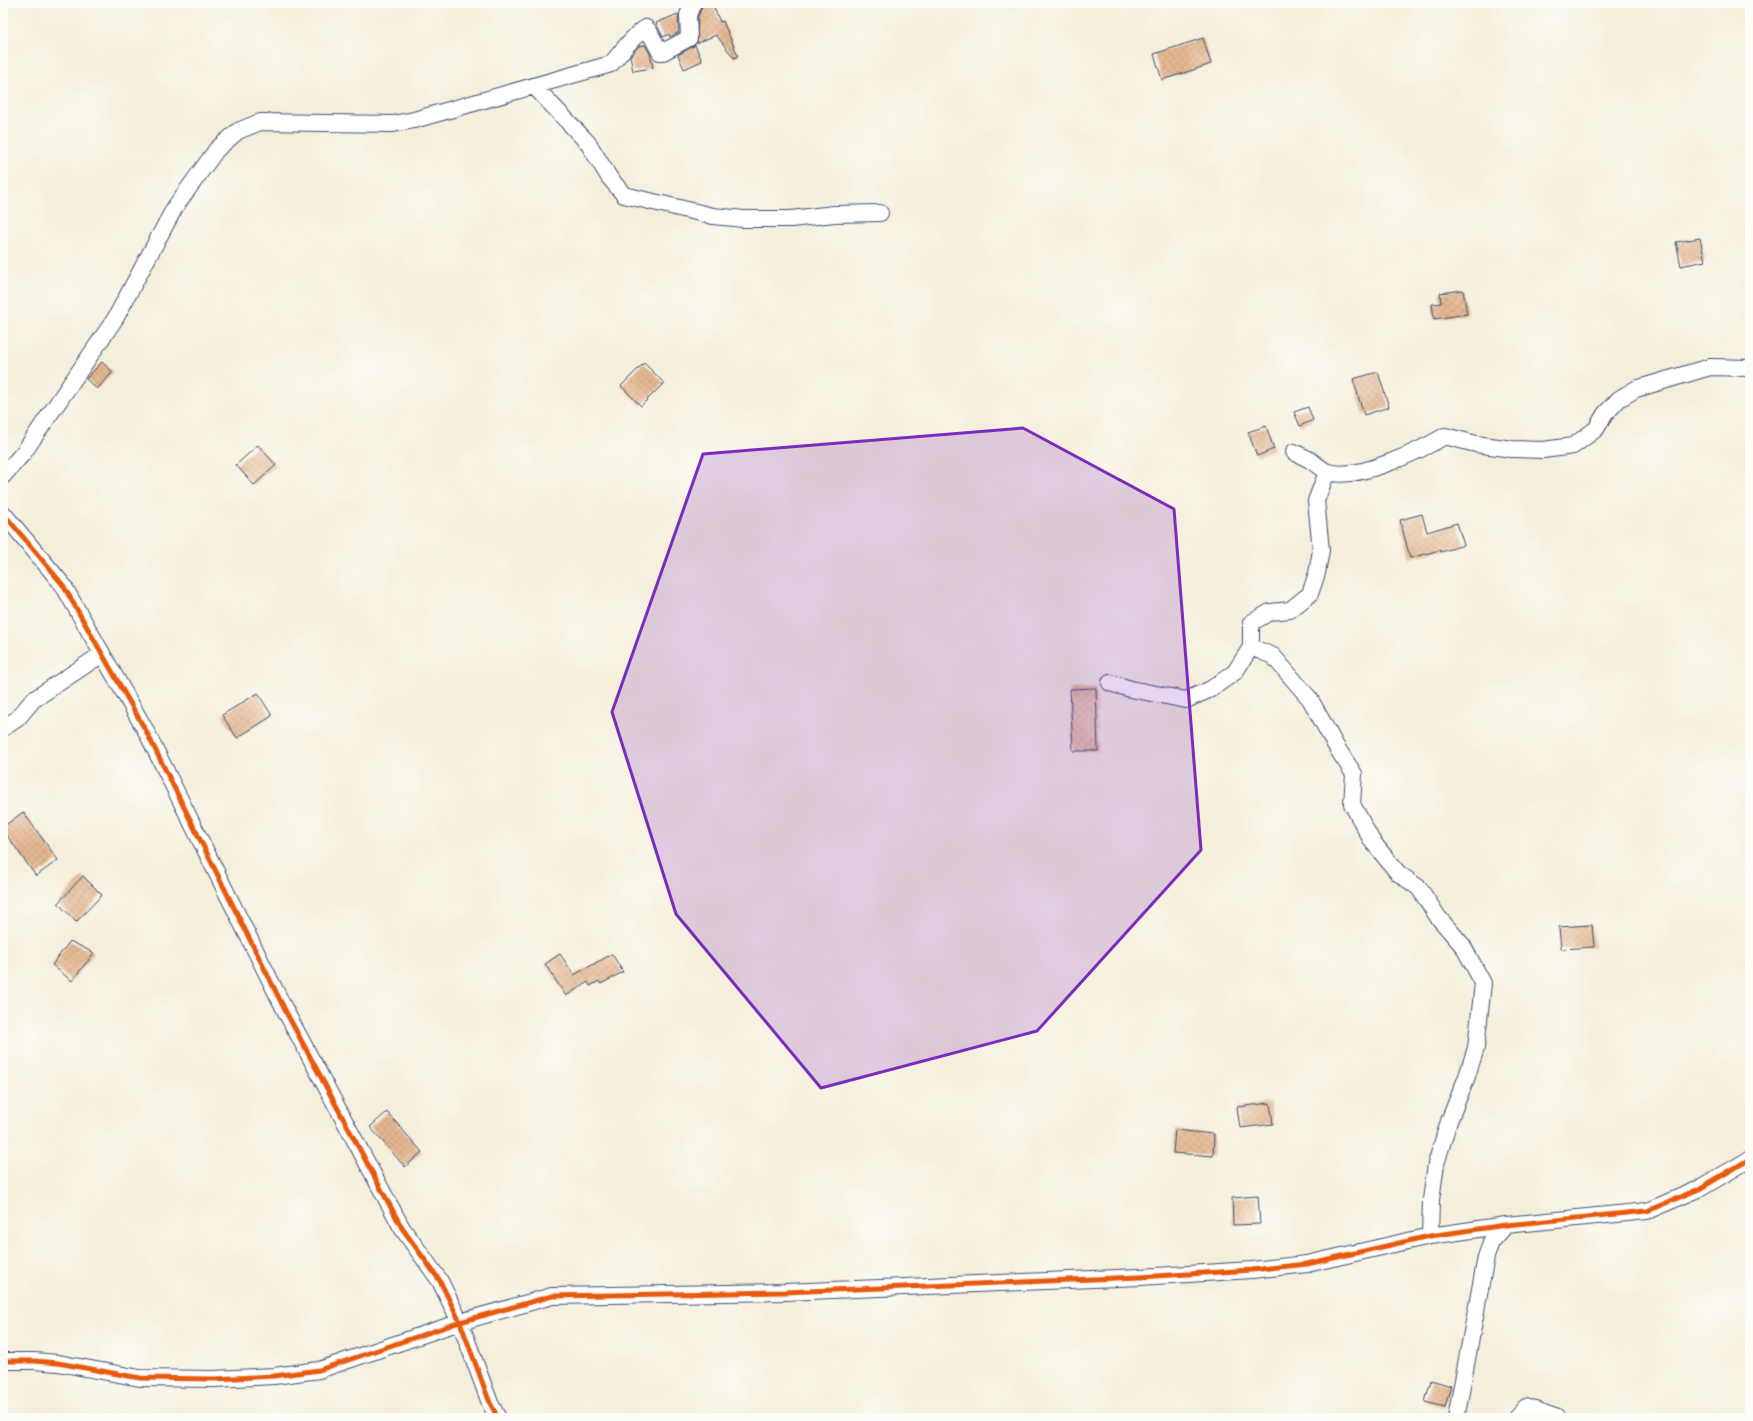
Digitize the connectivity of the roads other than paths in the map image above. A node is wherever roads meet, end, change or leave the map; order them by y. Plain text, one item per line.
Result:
1 (693, 3) edge
2 (534, 86) junction
3 (880, 213) dead end
4 (1750, 369) edge
5 (1294, 452) dead end
6 (1327, 472) junction
7 (3, 476) edge
8 (3, 512) edge
9 (1251, 647) junction
10 (102, 654) junction
11 (1110, 683) dead end
12 (3, 728) edge
13 (1750, 1159) edge
14 (1506, 1225) junction
15 (1430, 1236) junction
16 (460, 1322) junction
17 (3, 1361) edge
18 (498, 1418) edge
19 (1456, 1418) edge
20 (1516, 1418) edge
21 (1558, 1418) edge

1 - 2 street
2 - 3 street
2 - 7 street
4 - 6 street
5 - 6 street
6 - 9 street
8 - 10 street
9 - 11 street
9 - 15 street
10 - 12 street
10 - 16 street
13 - 14 street
14 - 15 street
14 - 19 street
15 - 16 street
16 - 17 street
16 - 18 street
20 - 21 street

